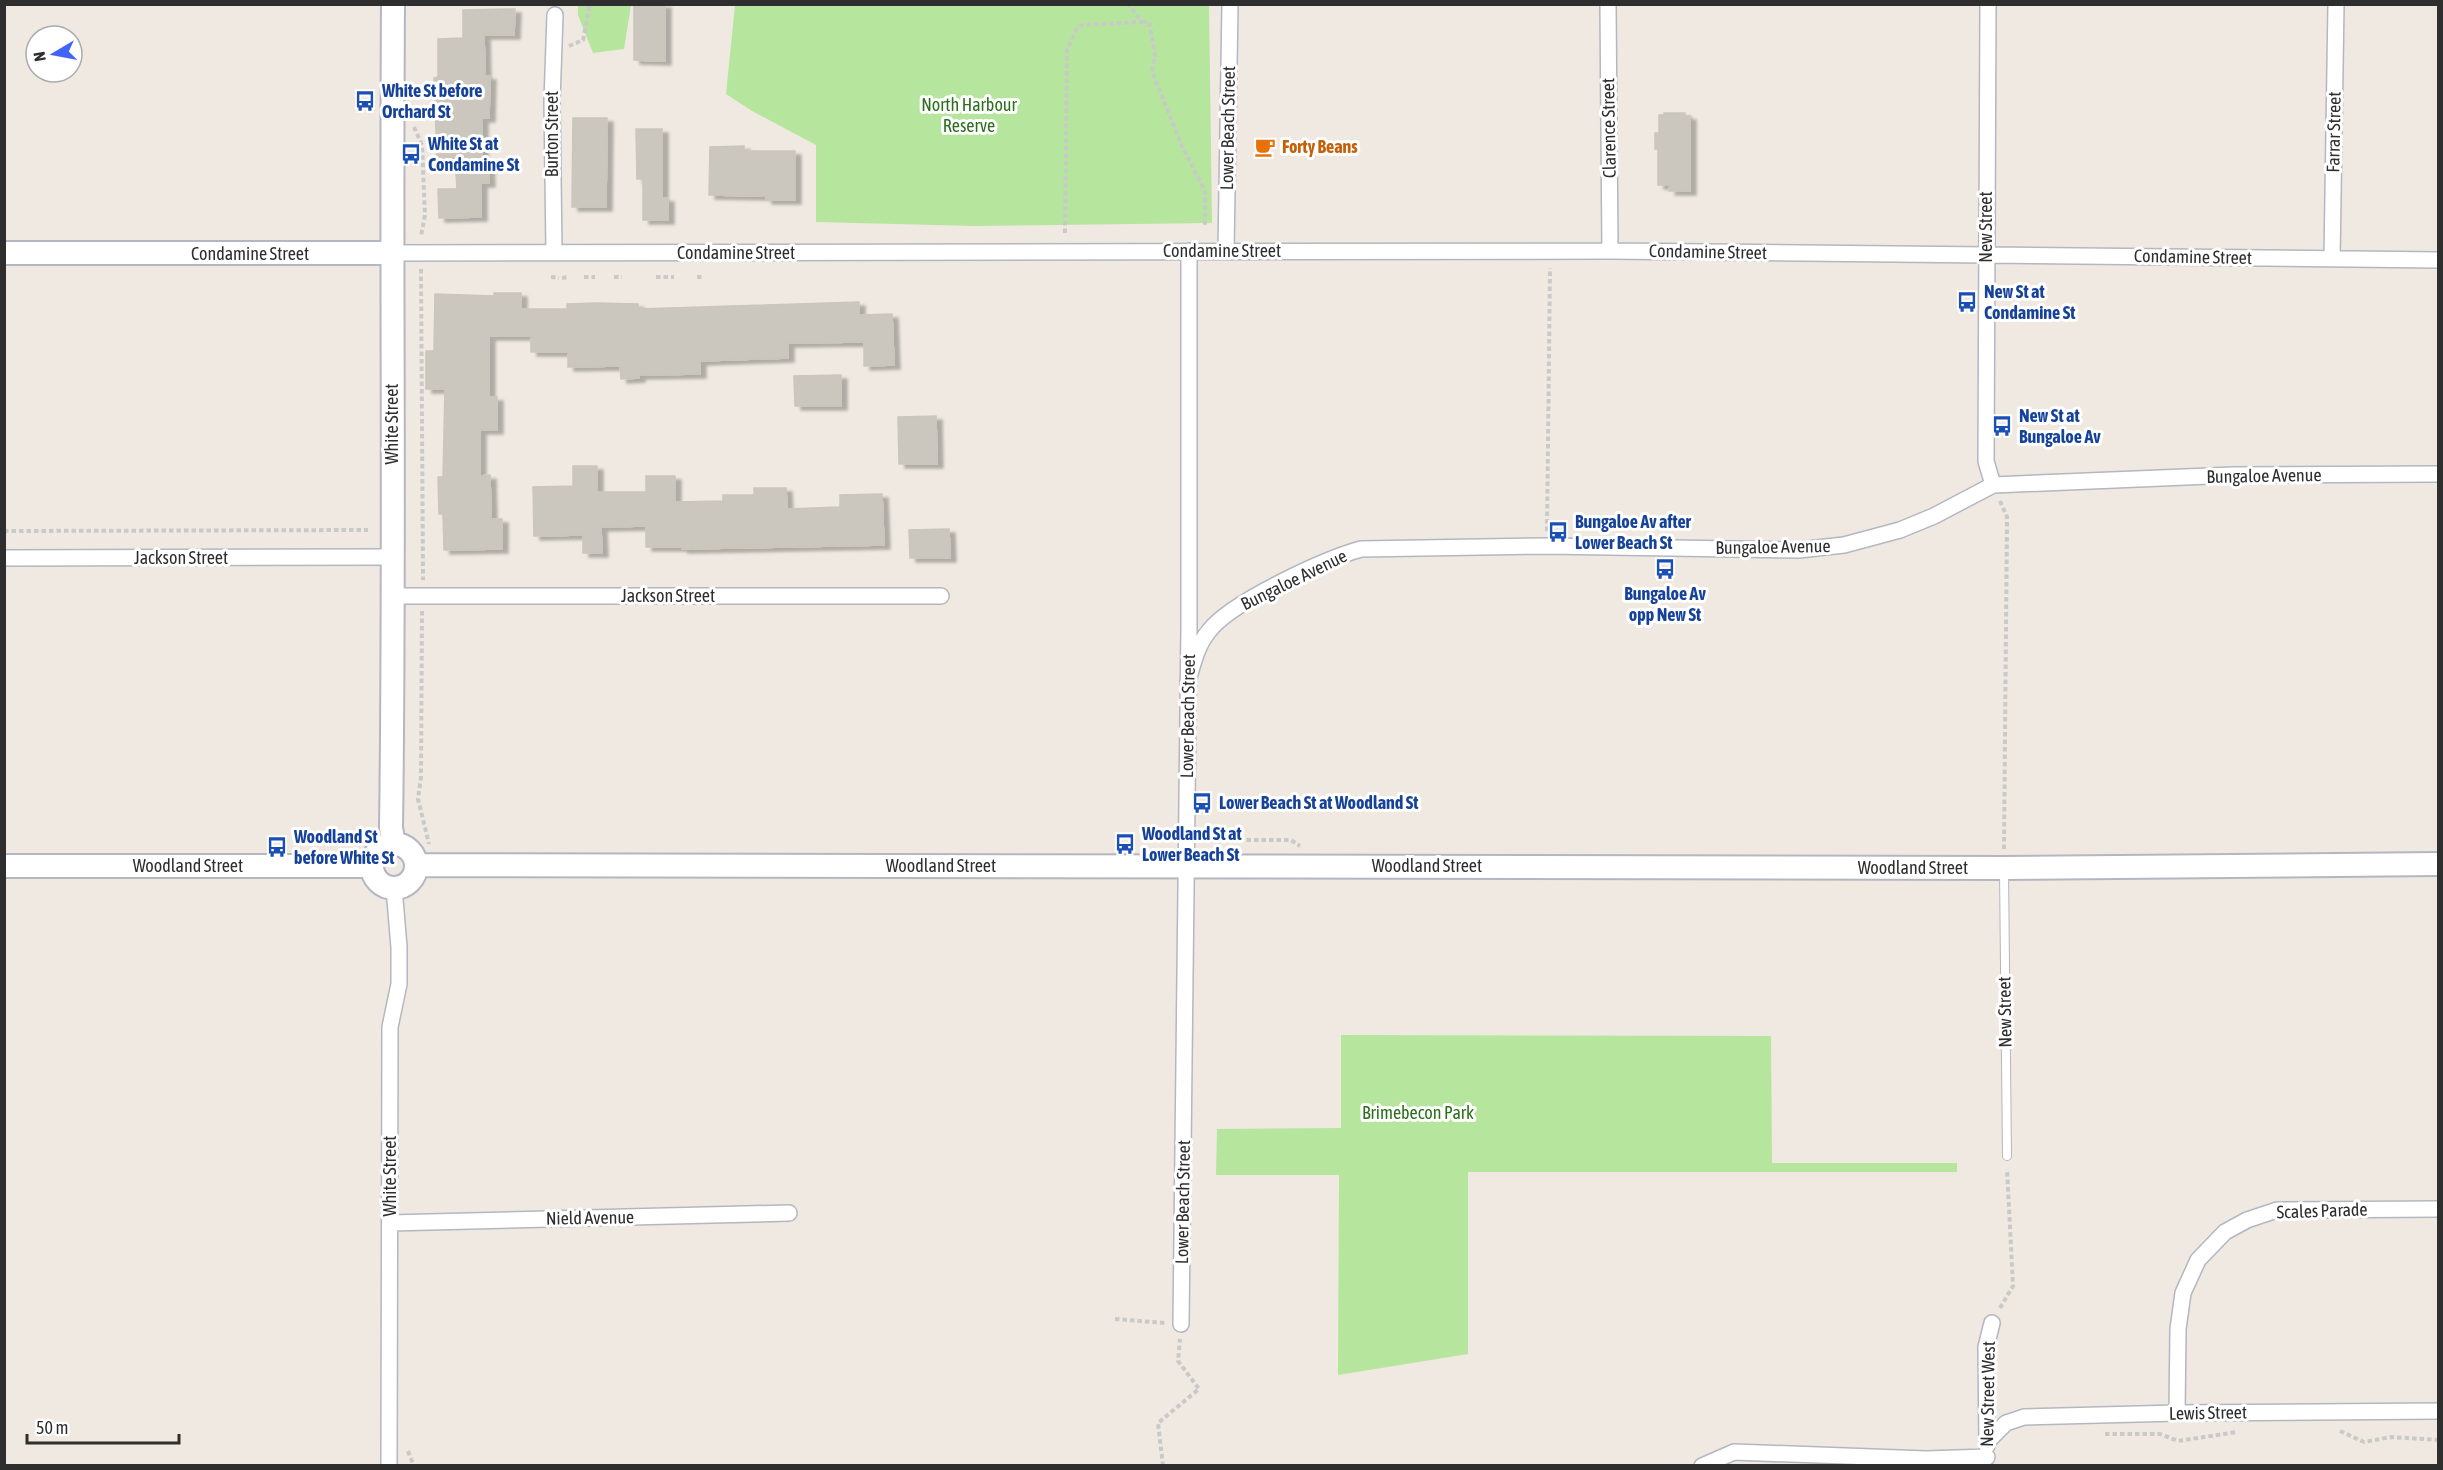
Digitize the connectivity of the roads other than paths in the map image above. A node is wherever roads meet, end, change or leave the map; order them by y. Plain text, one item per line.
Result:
1 (393, 4) edge
2 (1230, 4) edge
3 (1608, 4) edge
4 (1988, 4) edge
5 (2336, 4) edge
6 (555, 15) dead end
7 (1189, 251) junction
8 (1226, 251) junction
9 (1610, 251) junction
10 (554, 252) junction
11 (4, 253) edge
12 (391, 253) junction
13 (1986, 255) junction
14 (2332, 259) junction
15 (2439, 260) edge
16 (2439, 474) edge
17 (1993, 485) junction
18 (393, 557) junction
19 (4, 558) edge
20 (394, 596) junction
21 (941, 596) dead end
22 (1188, 681) junction
23 (394, 844) junction
24 (423, 858) junction
25 (2439, 864) edge
26 (4, 866) edge
27 (372, 866) junction
28 (1187, 866) junction
29 (2004, 868) junction
30 (394, 888) junction
31 (2007, 1156) road end
32 (2439, 1209) edge
33 (789, 1213) dead end
34 (390, 1223) junction
35 (1992, 1323) road end
36 (1181, 1324) road end
37 (2439, 1411) edge
38 (2177, 1413) junction
39 (1987, 1455) edge
40 (1925, 1462) edge
41 (389, 1466) edge
42 (1702, 1466) edge

1 - 12 street, White Street
2 - 8 street, Lower Beach Street
3 - 9 street, Clarence Street
4 - 13 street, New Street
5 - 14 street, Farrar Street
6 - 10 street, Burton Street
7 - 8 street, Condamine Street
7 - 10 street, Condamine Street
7 - 22 street, Lower Beach Street
8 - 9 street, Condamine Street
9 - 13 street, Condamine Street
10 - 12 street, Condamine Street
11 - 12 street, Condamine Street
12 - 18 street, White Street
13 - 14 street, Condamine Street
13 - 17 street, New Street
14 - 15 street, Condamine Street
16 - 17 street, Bungaloe Avenue
17 - 22 street, Bungaloe Avenue
18 - 19 street, Jackson Street
18 - 20 street, White Street
20 - 21 street, Jackson Street
20 - 23 street, White Street
22 - 28 street, Lower Beach Street
23 - 24 street
23 - 27 street
24 - 28 street, Woodland Street
24 - 30 street
25 - 29 street, Woodland Street
26 - 27 street, Woodland Street
27 - 30 street
28 - 29 street, Woodland Street
28 - 36 street, Lower Beach Street
29 - 31 lane, New Street
30 - 34 street, White Street
32 - 38 street, Scales Parade
33 - 34 street, Nield Avenue
34 - 41 street, White Street
35 - 39 street, New Street West
37 - 38 street, Lewis Street
38 - 39 street, Lewis Street
39 - 40 street
40 - 42 street

